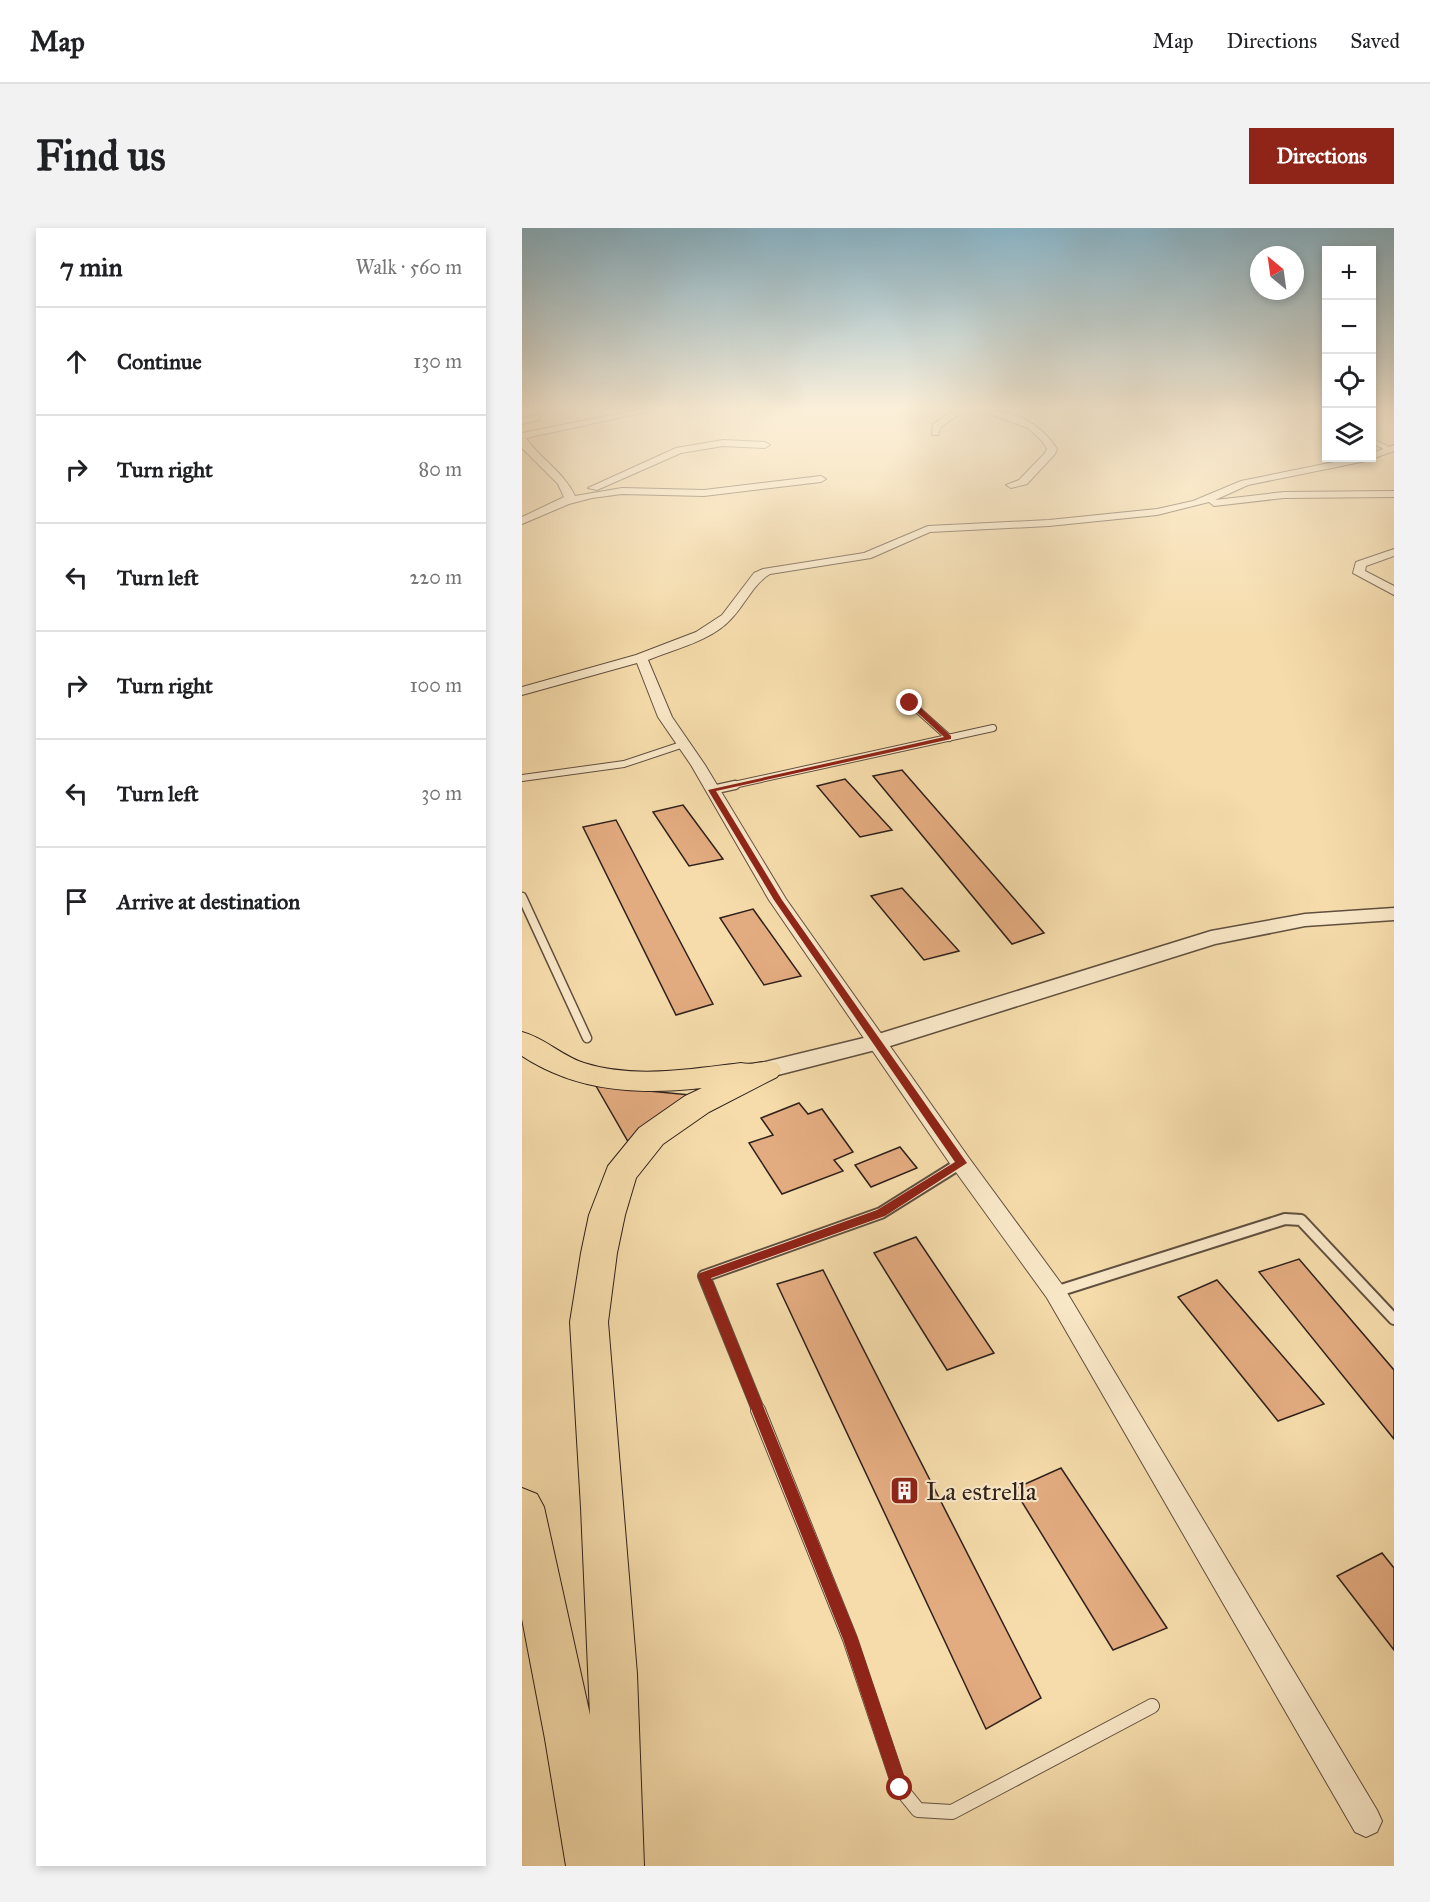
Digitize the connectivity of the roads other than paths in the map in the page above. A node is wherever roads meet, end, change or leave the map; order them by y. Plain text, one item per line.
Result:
1 (565, 486) edge
2 (596, 486) edge
3 (759, 486) edge
4 (1237, 486) edge
5 (1389, 494) edge
6 (565, 502) junction
7 (1196, 504) junction
8 (533, 505) dead end
9 (1394, 506) edge
10 (522, 521) edge
11 (1394, 552) edge
12 (1394, 591) edge
13 (640, 657) junction
14 (522, 691) edge
15 (910, 703) dead end
16 (993, 728) dead end
17 (949, 738) junction
18 (684, 744) junction
19 (522, 778) edge
20 (712, 790) junction
21 (522, 897) edge
22 (1394, 914) edge
23 (587, 1038) dead end
24 (522, 1042) edge
25 (879, 1042) junction
26 (766, 1070) junction
27 (962, 1163) junction
28 (1055, 1292) junction
29 (1394, 1319) edge
30 (522, 1507) edge
31 (1152, 1706) dead end
32 (1366, 1821) dead end
33 (592, 1866) edge
34 (618, 1866) edge

1 - 6 street
2 - 6 street
3 - 6 street
4 - 7 street
5 - 7 street
5 - 9 street
6 - 8 street
6 - 10 street
7 - 13 street
11 - 12 street
13 - 14 street
13 - 18 street
15 - 17 lane
16 - 17 lane
17 - 20 lane
18 - 19 lane
18 - 20 street
20 - 25 street
21 - 23 lane
22 - 25 street
24 - 26 highway
25 - 26 street
25 - 27 street
26 - 34 highway
27 - 28 street
27 - 31 lane
28 - 29 lane
28 - 32 street
30 - 33 highway

